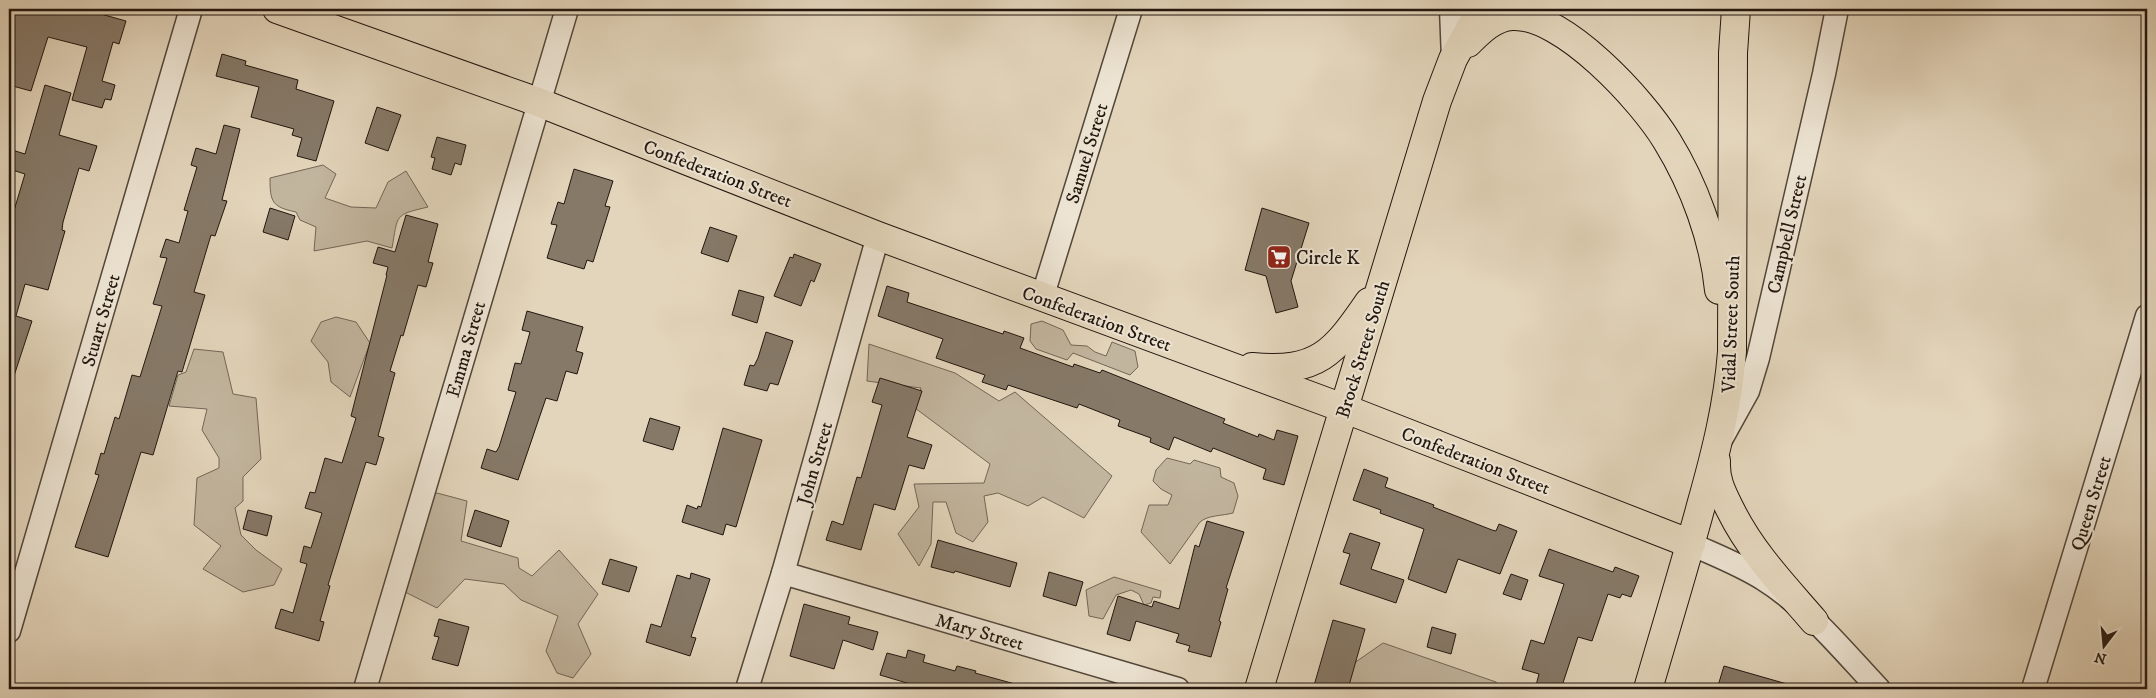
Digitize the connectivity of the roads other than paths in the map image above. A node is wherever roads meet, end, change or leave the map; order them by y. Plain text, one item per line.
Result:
1 (191, 9) edge
2 (276, 9) edge
3 (567, 9) edge
4 (1131, 9) edge
5 (1451, 9) edge
6 (1481, 9) edge
7 (1736, 9) edge
8 (1837, 9) edge
9 (1453, 59) junction
10 (538, 102) junction
11 (878, 236) junction
12 (1382, 286) junction
13 (1042, 298) junction
14 (2147, 316) edge
15 (1214, 361) junction
16 (1730, 384) junction
17 (1343, 408) junction
18 (1716, 453) junction
19 (1691, 544) junction
20 (783, 573) junction
21 (1814, 621) junction
22 (9, 631) edge
23 (365, 689) edge
24 (747, 689) edge
25 (1178, 689) edge
26 (1259, 689) edge
27 (1648, 689) edge
28 (1879, 689) edge
29 (2033, 689) edge

1 - 22 street, Stuart Street
2 - 10 main road, Confederation Street
3 - 10 street, Emma Street
4 - 13 street, Samuel Street
5 - 9 street, Brock Street South
6 - 9 main road
7 - 16 main road, Vidal Street South
8 - 18 street, Campbell Street
9 - 12 main road, Brock Street South
9 - 16 main road
10 - 11 main road, Confederation Street
10 - 23 street, Emma Street
11 - 13 main road, Confederation Street
11 - 20 street, John Street
12 - 15 main road
12 - 17 main road, Brock Street South
13 - 15 main road, Confederation Street
14 - 29 street, Queen Street
15 - 17 main road, Confederation Street
16 - 18 main road, Vidal Street South
17 - 19 main road, Confederation Street
17 - 26 main road, Brock Street South
18 - 19 main road, Vidal Street South
18 - 21 main road
19 - 21 street, Confederation Street
19 - 27 main road, Vidal Street South
20 - 24 street, John Street
20 - 25 street, Mary Street
21 - 28 street, Confederation Street

